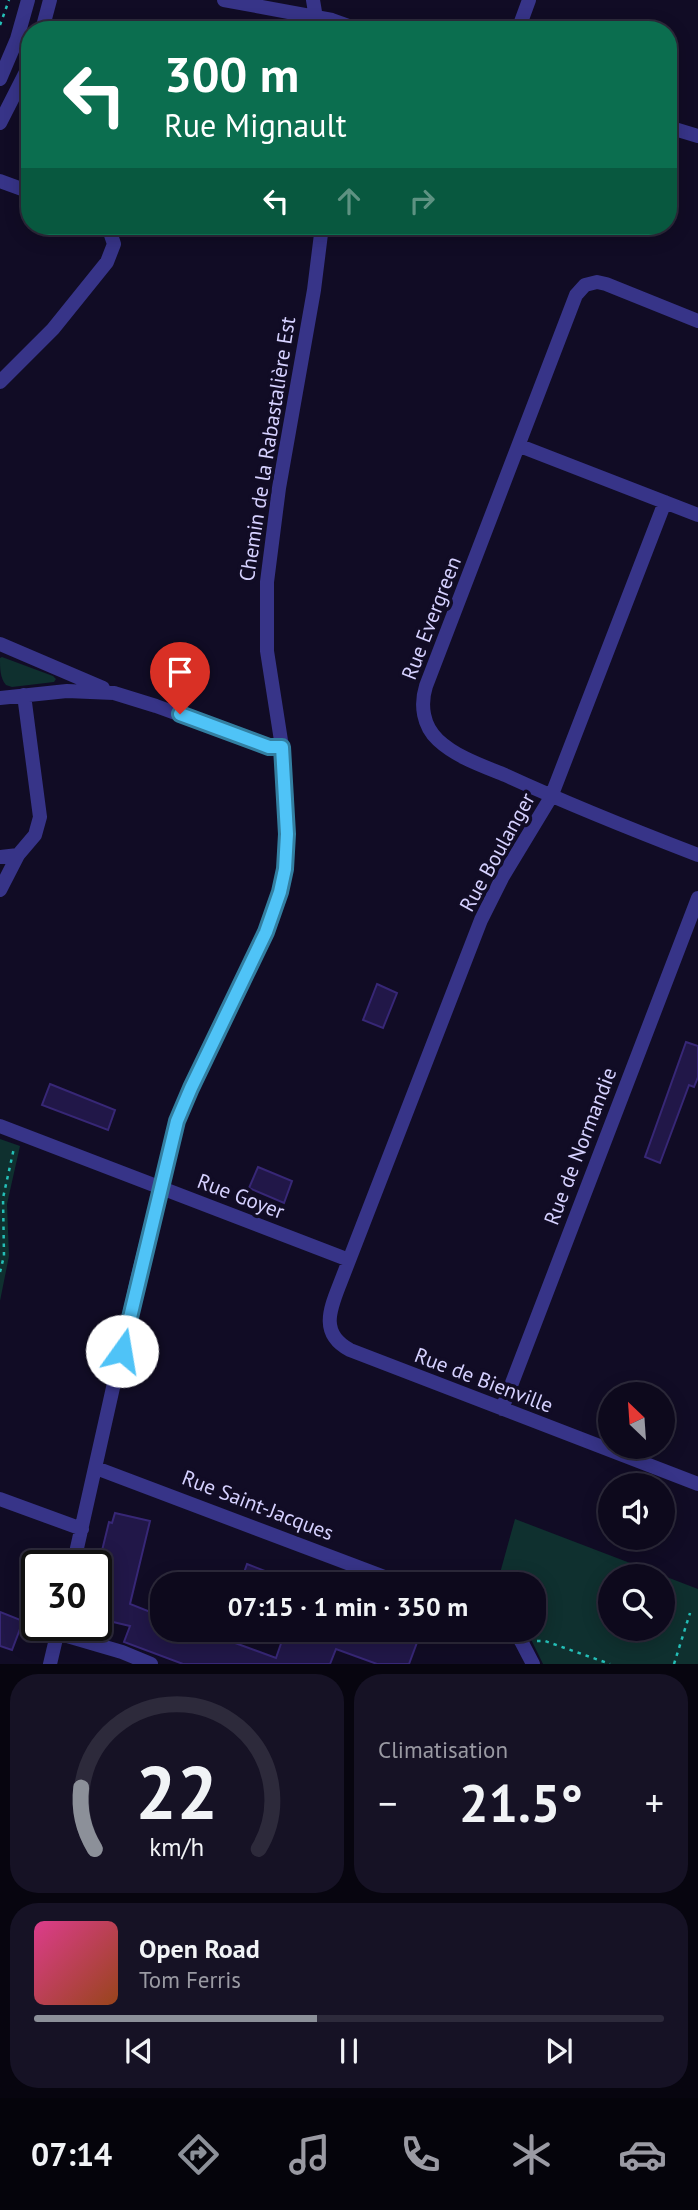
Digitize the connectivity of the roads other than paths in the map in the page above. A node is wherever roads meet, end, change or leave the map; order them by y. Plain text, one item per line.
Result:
1 (29, 0) edge
2 (50, 0) edge
3 (224, 0) edge
4 (313, 0) edge
5 (529, 0) edge
6 (44, 21) edge
7 (305, 21) edge
8 (316, 21) edge
9 (521, 21) edge
10 (4, 61) edge
11 (0, 79) edge
12 (21, 82) edge
13 (0, 123) edge
14 (677, 130) edge
15 (698, 136) edge
16 (0, 181) edge
17 (21, 189) edge
18 (111, 235) edge
19 (321, 235) edge
20 (698, 321) edge
21 (0, 383) edge
22 (520, 446) junction
23 (665, 502) junction
24 (698, 515) edge
25 (0, 644) edge
26 (114, 693) junction
27 (24, 695) junction
28 (0, 698) edge
29 (282, 747) junction
30 (551, 797) junction
31 (18, 855) junction
32 (698, 855) edge
33 (0, 857) edge
34 (0, 890) edge
35 (698, 898) edge
36 (0, 1126) edge
37 (160, 1187) junction
38 (349, 1260) junction
39 (502, 1409) junction
40 (96, 1468) junction
41 (698, 1484) edge
42 (0, 1499) edge
43 (82, 1529) junction
44 (77, 1550) edge
45 (371, 1572) edge
46 (55, 1641) edge
47 (91, 1641) edge
48 (521, 1642) edge
49 (50, 1664) edge
50 (151, 1664) edge
51 (533, 1664) edge

1 - 10 street
2 - 6 street
3 - 7 street
4 - 8 street
5 - 9 street
10 - 11 street
12 - 13 street
14 - 15 street
16 - 17 street
18 - 21 street
19 - 29 street, Chemin de la Rabastalière Est
20 - 22 street, Rue Evergreen
22 - 23 street
22 - 30 street, Rue Evergreen
23 - 24 street
23 - 30 street, Rue Boulanger
25 - 26 street
26 - 27 street
26 - 29 street
27 - 28 street
27 - 31 street
29 - 37 street, Chemin de la Rabastalière Est
30 - 32 street, Rue Evergreen
30 - 38 street, Rue Boulanger
31 - 33 street
31 - 34 street
35 - 39 street, Rue de Normandie
36 - 37 street, Rue Goyer
37 - 38 street, Rue Goyer
37 - 40 street, Chemin de la Rabastalière Est
38 - 39 street, Rue de Bienville
39 - 41 street, Rue de Bienville
40 - 43 street, Chemin de la Rabastalière Est
40 - 45 street, Rue Saint-Jacques
42 - 43 street
43 - 44 street, Chemin de la Rabastalière Est
46 - 49 street
47 - 50 street
48 - 51 street

